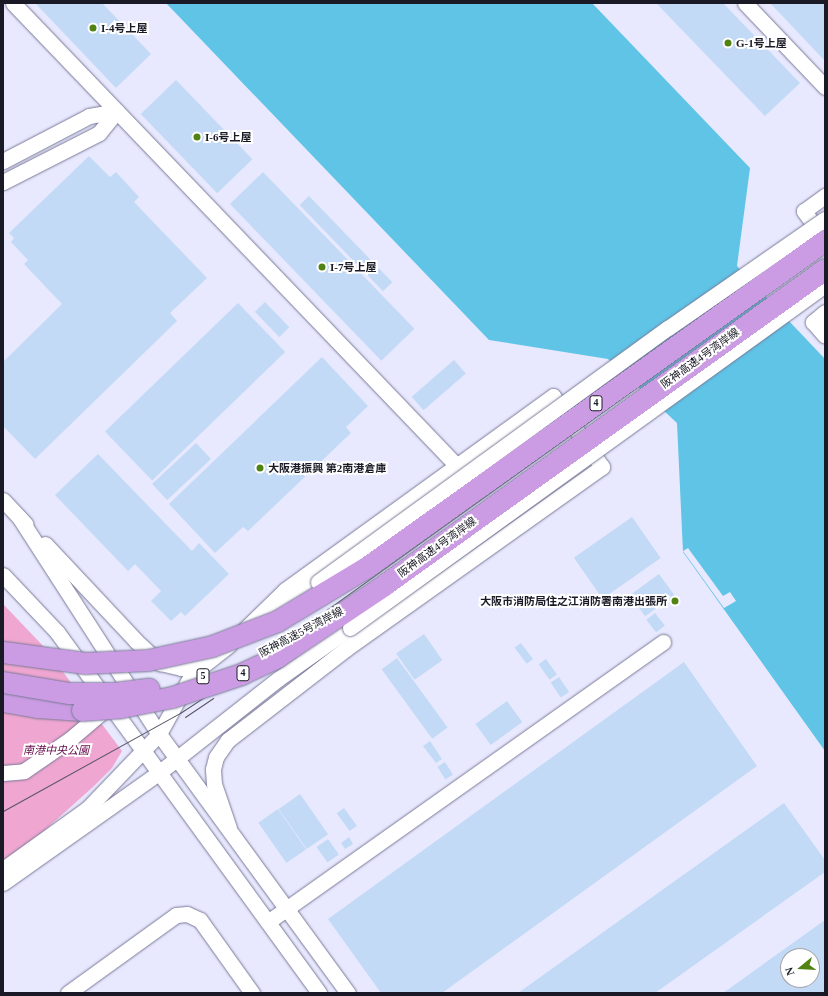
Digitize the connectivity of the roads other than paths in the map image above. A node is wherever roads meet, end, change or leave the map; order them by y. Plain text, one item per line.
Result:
1 (13, 3) edge
2 (744, 3) edge
3 (825, 87) edge
4 (117, 111) junction
5 (3, 161) edge
6 (3, 182) edge
7 (825, 196) edge
8 (825, 219) edge
9 (825, 240) edge
10 (825, 269) edge
11 (825, 285) edge
12 (825, 312) edge
13 (825, 336) edge
14 (456, 464) junction
15 (3, 500) edge
16 (19, 517) junction
17 (368, 566) junction
18 (3, 575) edge
19 (384, 585) junction
20 (234, 641) junction
21 (663, 642) dead end
22 (3, 652) edge
23 (3, 662) edge
24 (202, 664) junction
25 (3, 682) edge
26 (3, 701) edge
27 (101, 713) dead end
28 (159, 734) junction
29 (145, 750) junction
30 (177, 758) junction
31 (161, 771) junction
32 (3, 773) edge
33 (230, 828) junction
34 (3, 870) edge
35 (3, 883) edge
36 (287, 908) junction
37 (269, 921) junction
38 (68, 993) edge
39 (252, 993) edge
40 (319, 993) edge
41 (348, 993) edge

1 - 4 street
2 - 3 street
4 - 5 street
4 - 6 street
4 - 14 street
7 - 9 street
8 - 20 street, bridge
9 - 17 highway, 4, bridge
10 - 19 highway, 阪神高速4号湾岸線 / 4, bridge
11 - 30 street, bridge
12 - 13 street
14 - 20 street
14 - 33 street
15 - 16 street
16 - 24 street
16 - 28 street
17 - 22 highway, 4, bridge
17 - 23 highway, 阪神高速5号湾岸線 / 5, bridge
18 - 29 street
19 - 25 highway, 阪神高速5号湾岸線 / 5, bridge
19 - 26 highway, 阪神高速4号湾岸線 / 4, bridge
20 - 24 street
21 - 36 street
24 - 28 street
27 - 32 street
28 - 29 street
28 - 30 street
29 - 31 street
29 - 34 street
30 - 31 street
30 - 33 street
31 - 35 street
31 - 37 street
33 - 36 street
36 - 37 street
36 - 41 street
37 - 40 street
38 - 39 street

